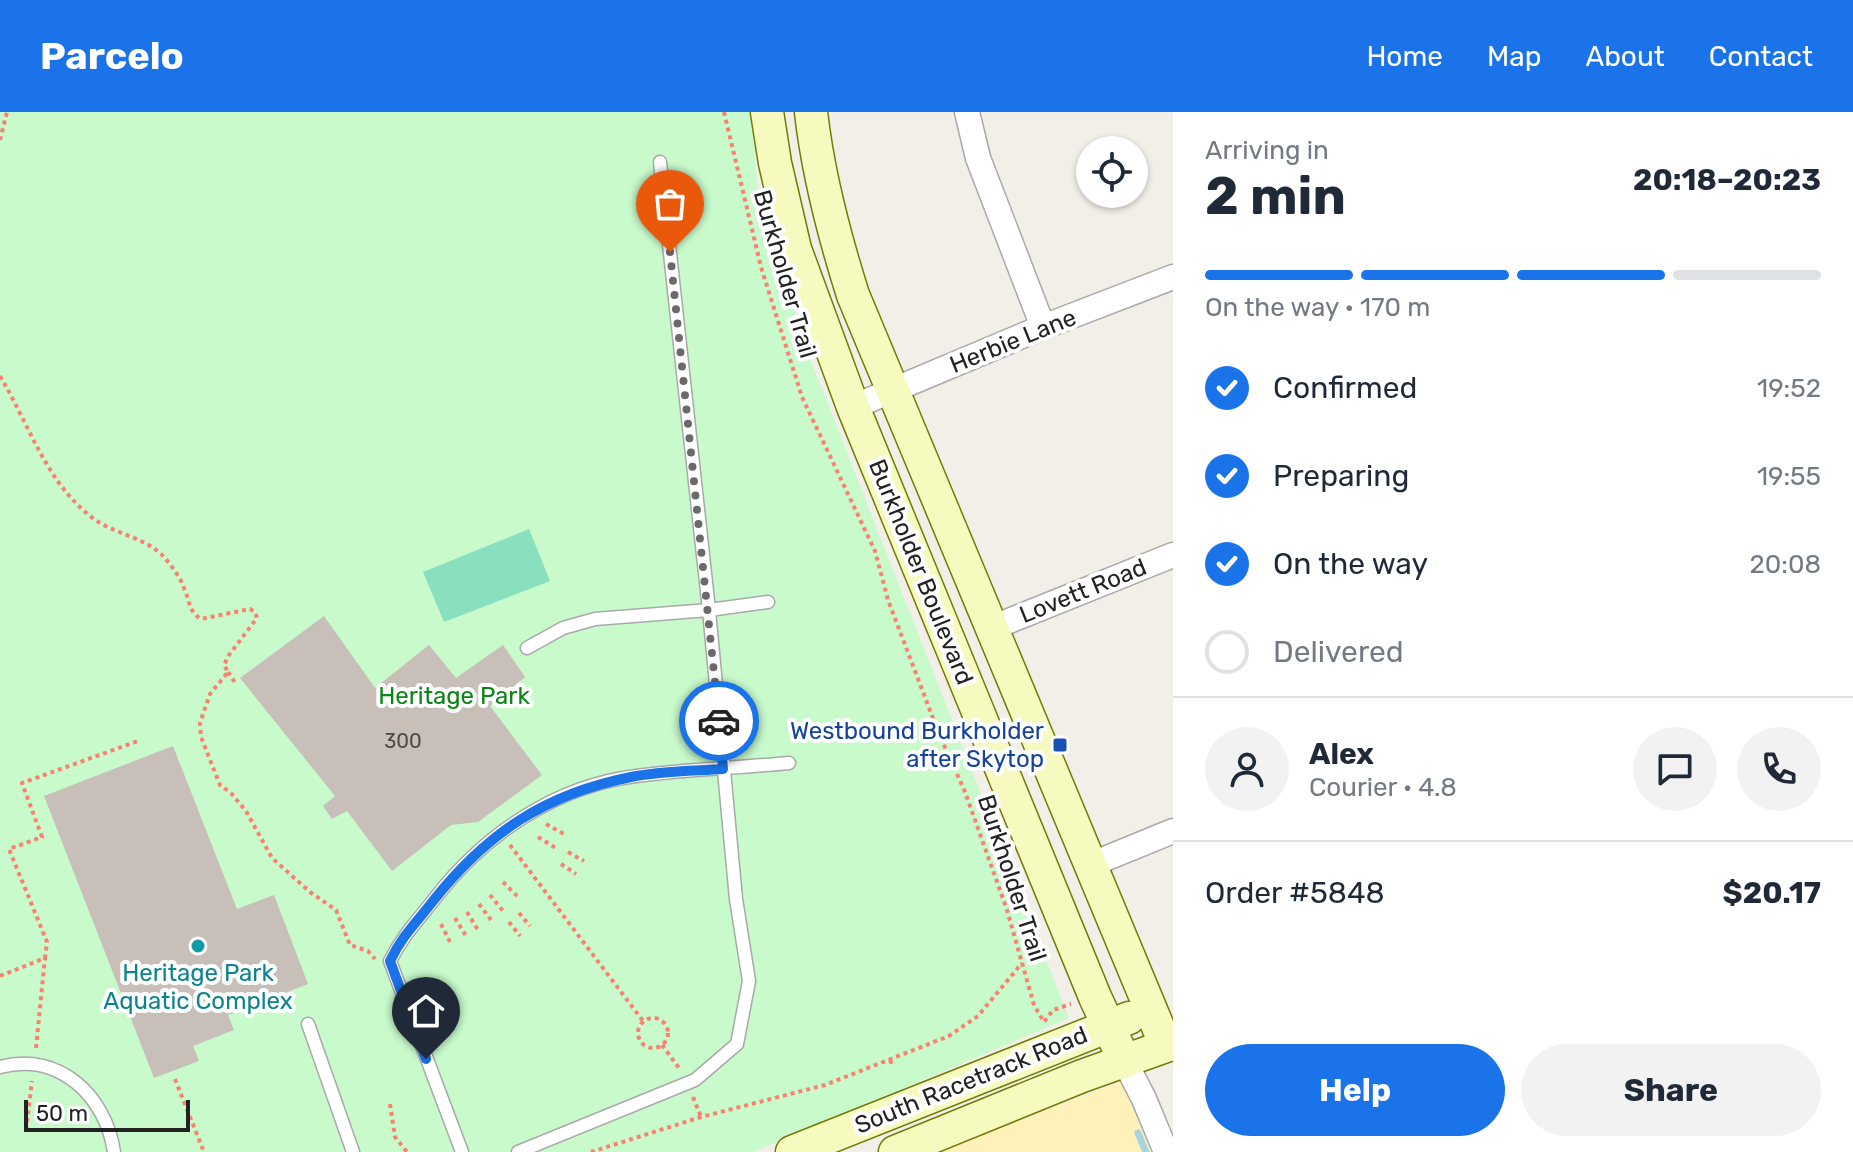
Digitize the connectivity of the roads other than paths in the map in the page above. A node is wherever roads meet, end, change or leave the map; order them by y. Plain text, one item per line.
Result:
1 (767, 112) edge
2 (811, 112) edge
3 (967, 112) edge
4 (660, 162) dead end
5 (1173, 277) edge
6 (1043, 327) junction
7 (892, 391) junction
8 (853, 407) junction
9 (1173, 555) edge
10 (768, 602) dead end
11 (709, 610) junction
12 (994, 627) junction
13 (527, 648) dead end
14 (789, 763) dead end
15 (723, 769) junction
16 (1173, 831) edge
17 (1090, 865) junction
18 (1151, 1010) junction
19 (308, 1024) dead end
20 (1109, 1026) junction
21 (1170, 1056) edge
22 (1125, 1062) junction
23 (0, 1067) edge
24 (114, 1152) edge
25 (353, 1152) edge
26 (462, 1152) edge
27 (518, 1152) edge
28 (792, 1152) edge
29 (895, 1152) edge
30 (1166, 1152) edge

1 - 8 main road, Burkholder Boulevard
2 - 7 main road, Burkholder Boulevard
3 - 6 street
4 - 11 lane
5 - 6 street, Herbie Lane
6 - 7 street, Herbie Lane
7 - 8 street, Herbie Lane
7 - 12 main road, Burkholder Boulevard
8 - 20 main road, Burkholder Boulevard
9 - 12 street, Lovett Road
10 - 11 lane
11 - 13 lane
11 - 15 lane
12 - 17 main road, Burkholder Boulevard
14 - 15 lane
15 - 26 lane
15 - 27 lane
16 - 17 street
17 - 18 main road, Burkholder Boulevard
18 - 20 main road, South Racetrack Road
18 - 21 main road, Burkholder Boulevard
19 - 25 lane
20 - 22 main road, Burkholder Boulevard
20 - 28 main road, South Racetrack Road
21 - 22 main road, South Racetrack Road
22 - 29 main road, South Racetrack Road
22 - 30 street, Burkholder Boulevard
23 - 24 lane

